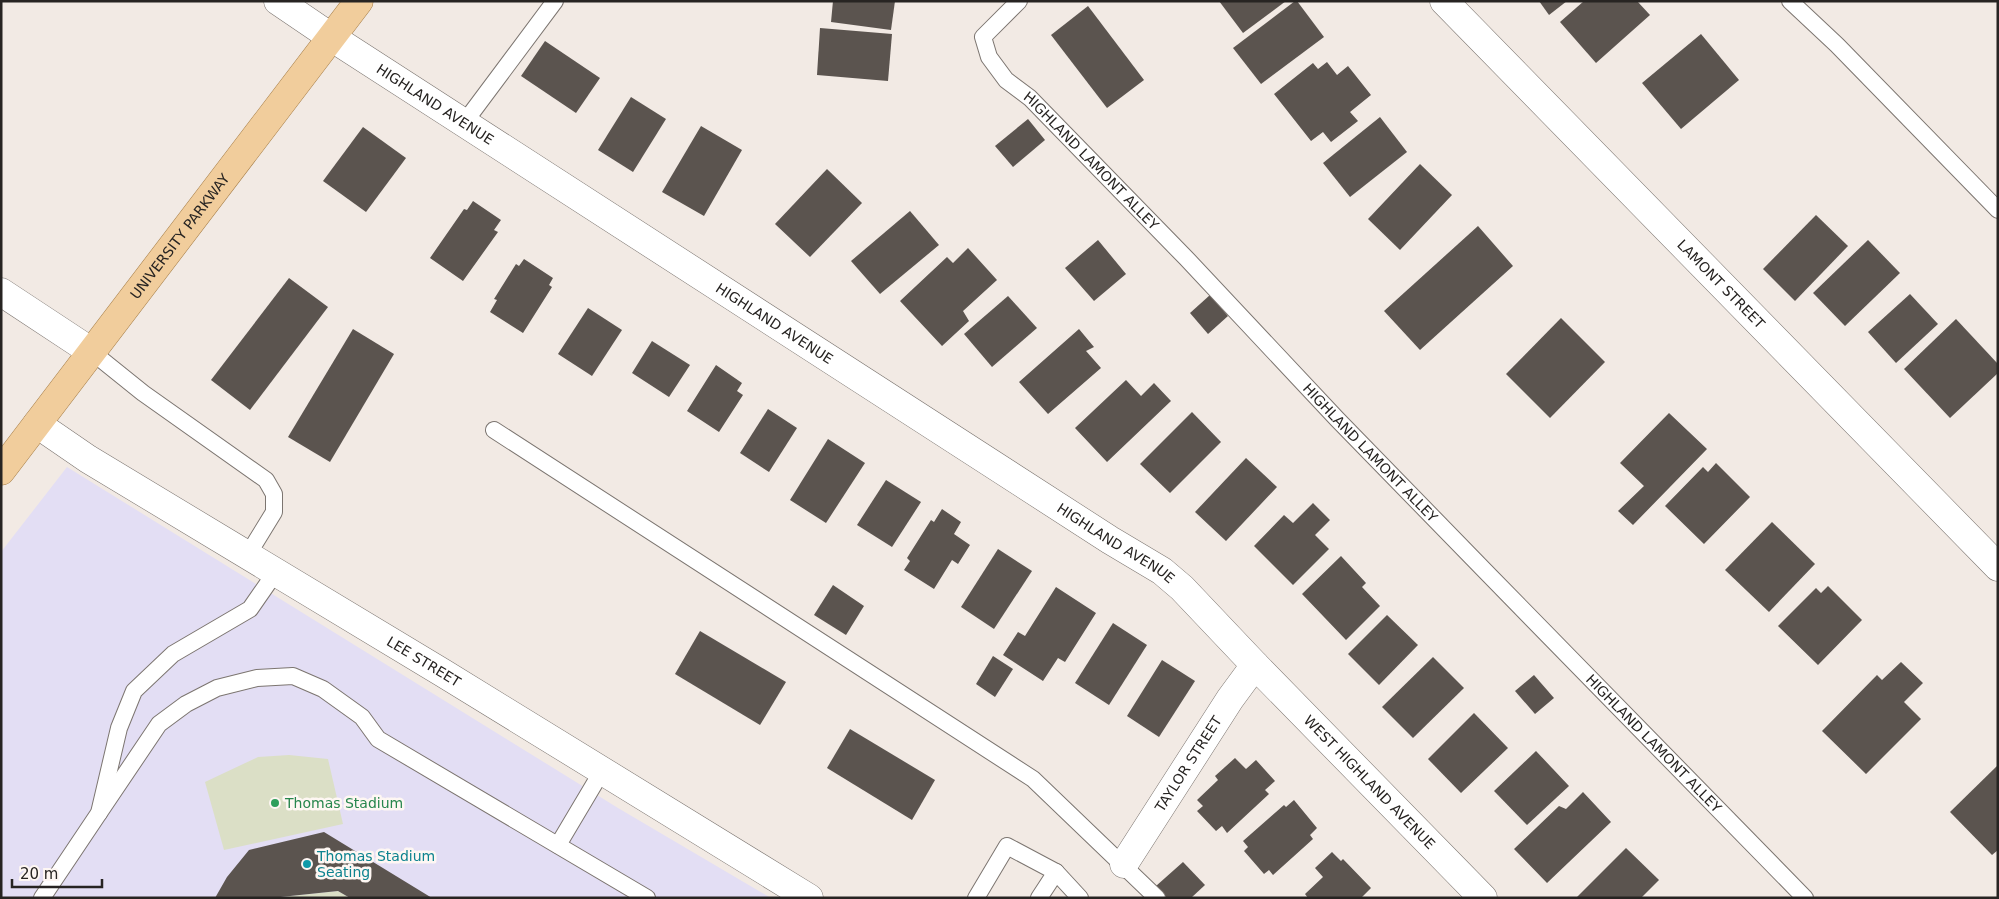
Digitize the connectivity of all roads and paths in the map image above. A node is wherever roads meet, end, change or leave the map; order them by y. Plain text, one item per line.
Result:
1 (278, 1) edge
2 (359, 1) edge
3 (555, 1) edge
4 (1019, 1) edge
5 (1444, 1) edge
6 (1790, 1) edge
7 (331, 37) junction
8 (464, 123) junction
9 (1998, 210) edge
10 (1, 292) edge
11 (92, 352) junction
12 (37, 424) junction
13 (494, 430) dead end
14 (1, 471) edge
15 (247, 556) junction
16 (1998, 567) edge
17 (275, 573) junction
18 (1255, 665) junction
19 (602, 771) junction
20 (99, 814) junction
21 (558, 845) junction
22 (1124, 864) junction
23 (1056, 872) junction
24 (42, 898) edge
25 (648, 898) edge
26 (809, 898) edge
27 (976, 898) edge
28 (1039, 898) edge
29 (1080, 898) edge
30 (1157, 898) edge
31 (1483, 898) edge
32 (1805, 898) edge

1 - 7 street, HIGHLAND AVENUE
2 - 7 main road, UNIVERSITY PARKWAY
3 - 8 lane
4 - 32 lane, HIGHLAND LAMONT ALLEY
5 - 16 street, LAMONT STREET
6 - 9 lane
7 - 8 street, HIGHLAND AVENUE
7 - 11 main road, UNIVERSITY PARKWAY
8 - 18 street, HIGHLAND AVENUE
10 - 11 street
11 - 12 main road, UNIVERSITY PARKWAY
11 - 15 lane
12 - 14 main road, UNIVERSITY PARKWAY
12 - 15 street, LEE STREET
13 - 22 lane
15 - 17 street, LEE STREET
17 - 19 street, LEE STREET
17 - 20 lane
18 - 22 street, TAYLOR STREET
18 - 31 street, WEST HIGHLAND AVENUE
19 - 21 lane
19 - 26 street, LEE STREET
20 - 21 lane
20 - 24 lane
21 - 25 lane
22 - 30 lane
23 - 27 lane
23 - 28 lane
23 - 29 lane

